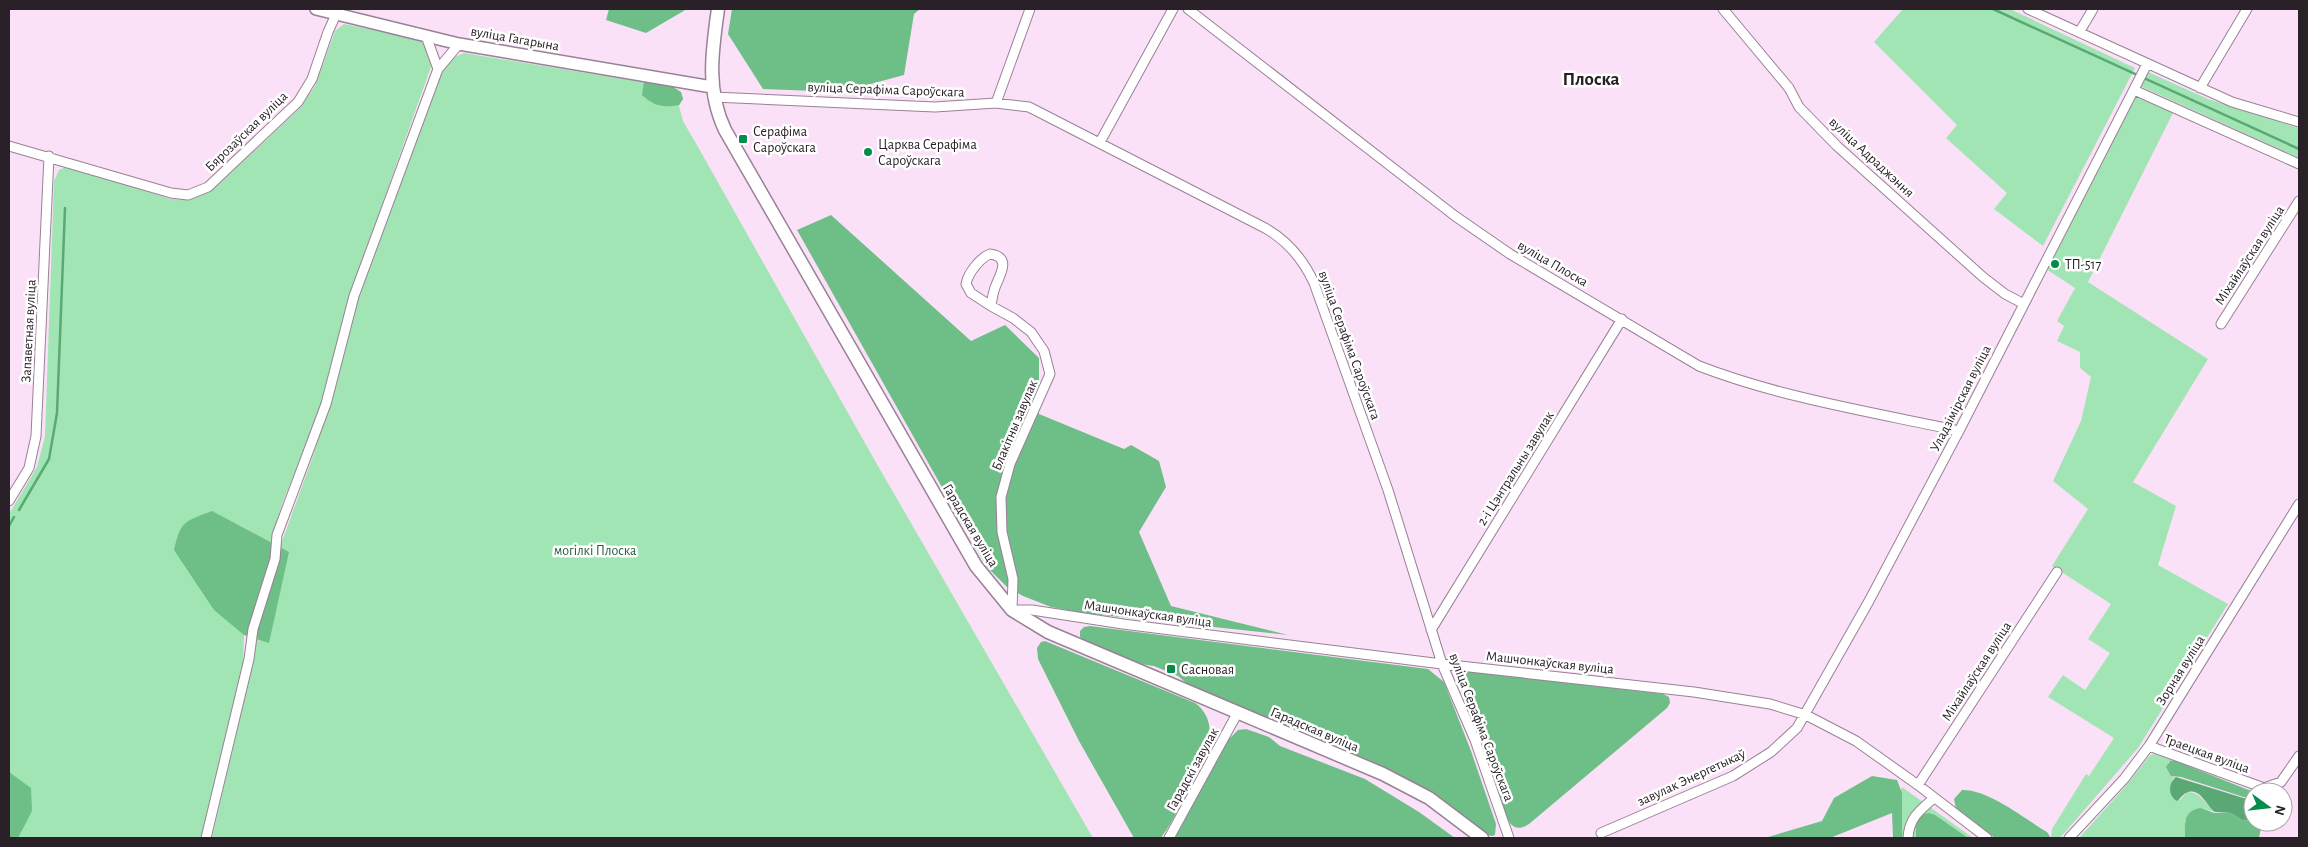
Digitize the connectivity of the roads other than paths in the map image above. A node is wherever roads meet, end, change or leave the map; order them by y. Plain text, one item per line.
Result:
1 (316, 9) edge
2 (718, 9) edge
3 (1030, 9) edge
4 (1173, 9) edge
5 (1188, 9) edge
6 (1723, 9) edge
7 (2028, 9) edge
8 (2093, 9) edge
9 (2247, 9) edge
10 (337, 11) edge
11 (2080, 31) junction
12 (426, 36) junction
13 (460, 44) junction
14 (2145, 67) junction
15 (438, 69) junction
16 (2135, 87) junction
17 (2200, 88) junction
18 (712, 92) junction
19 (996, 103) junction
20 (2299, 122) edge
21 (1100, 142) junction
22 (9, 146) edge
23 (49, 156) junction
24 (2299, 164) edge
25 (2299, 201) edge
26 (2024, 304) junction
27 (991, 306) junction
28 (1622, 319) junction
29 (2221, 324) dead end
30 (1959, 431) junction
31 (9, 502) edge
32 (2299, 504) edge
33 (2057, 572) dead end
34 (1012, 610) junction
35 (1431, 630) junction
36 (1442, 664) junction
37 (1238, 712) junction
38 (1806, 715) junction
39 (2149, 746) junction
40 (2299, 756) edge
41 (1918, 785) junction
42 (1934, 798) junction
43 (1601, 833) dead end
44 (206, 838) edge
45 (1169, 838) edge
46 (1482, 838) edge
47 (1509, 838) edge
48 (1908, 838) edge
49 (1987, 838) edge
50 (2069, 838) edge

1 - 10 street, вуліца Гагарына
2 - 18 main road, Гарадская вуліца
3 - 19 street
4 - 21 street
5 - 28 street, вуліца Плоска
6 - 26 street, вуліца Адраджэння
7 - 11 street
8 - 11 street
9 - 17 street
10 - 12 street, вуліца Гагарына
10 - 23 street, Бярозаўская вуліца
11 - 14 street
12 - 13 street, вуліца Гагарына
12 - 15 street
13 - 15 street
13 - 18 street, вуліца Гагарына
14 - 16 street, Уладзімірская вуліца
14 - 17 street
15 - 44 street
16 - 24 street
16 - 26 street, Уладзімірская вуліца
17 - 20 street
18 - 19 street, вуліца Серафіма Сароўскага
18 - 34 main road, Гарадская вуліца
19 - 21 street, вуліца Серафіма Сароўскага
21 - 35 street, вуліца Серафіма Сароўскага
22 - 23 street, Бярозаўская вуліца
23 - 31 street, Запаветная вуліца
25 - 29 street, Міхайлаўская вуліца
26 - 30 street, Уладзімірская вуліца
27 - 27 street, Блакітны завулак
27 - 34 street, Блакітны завулак
28 - 30 street, вуліца Плоска
28 - 35 street, 2-і Цэнтральны завулак
30 - 38 street, Уладзімірская вуліца
32 - 39 street, Зорная вуліца
33 - 41 street, Міхайлаўская вуліца
34 - 36 street, Машчонкаўская вуліца
34 - 37 main road, Гарадская вуліца
35 - 36 street, вуліца Серафіма Сароўскага
36 - 38 street, Машчонкаўская вуліца
36 - 47 street, вуліца Серафіма Сароўскага
37 - 45 street, Гарадскі завулак
37 - 46 main road, Гарадская вуліца
38 - 41 street, Машчонкаўская вуліца
38 - 43 street, завулак Энергетыкаў
39 - 40 street, Траецкая вуліца
39 - 50 street, Зорная вуліца
41 - 42 street, Машчонкаўская вуліца
42 - 48 street
42 - 49 street, Машчонкаўская вуліца

